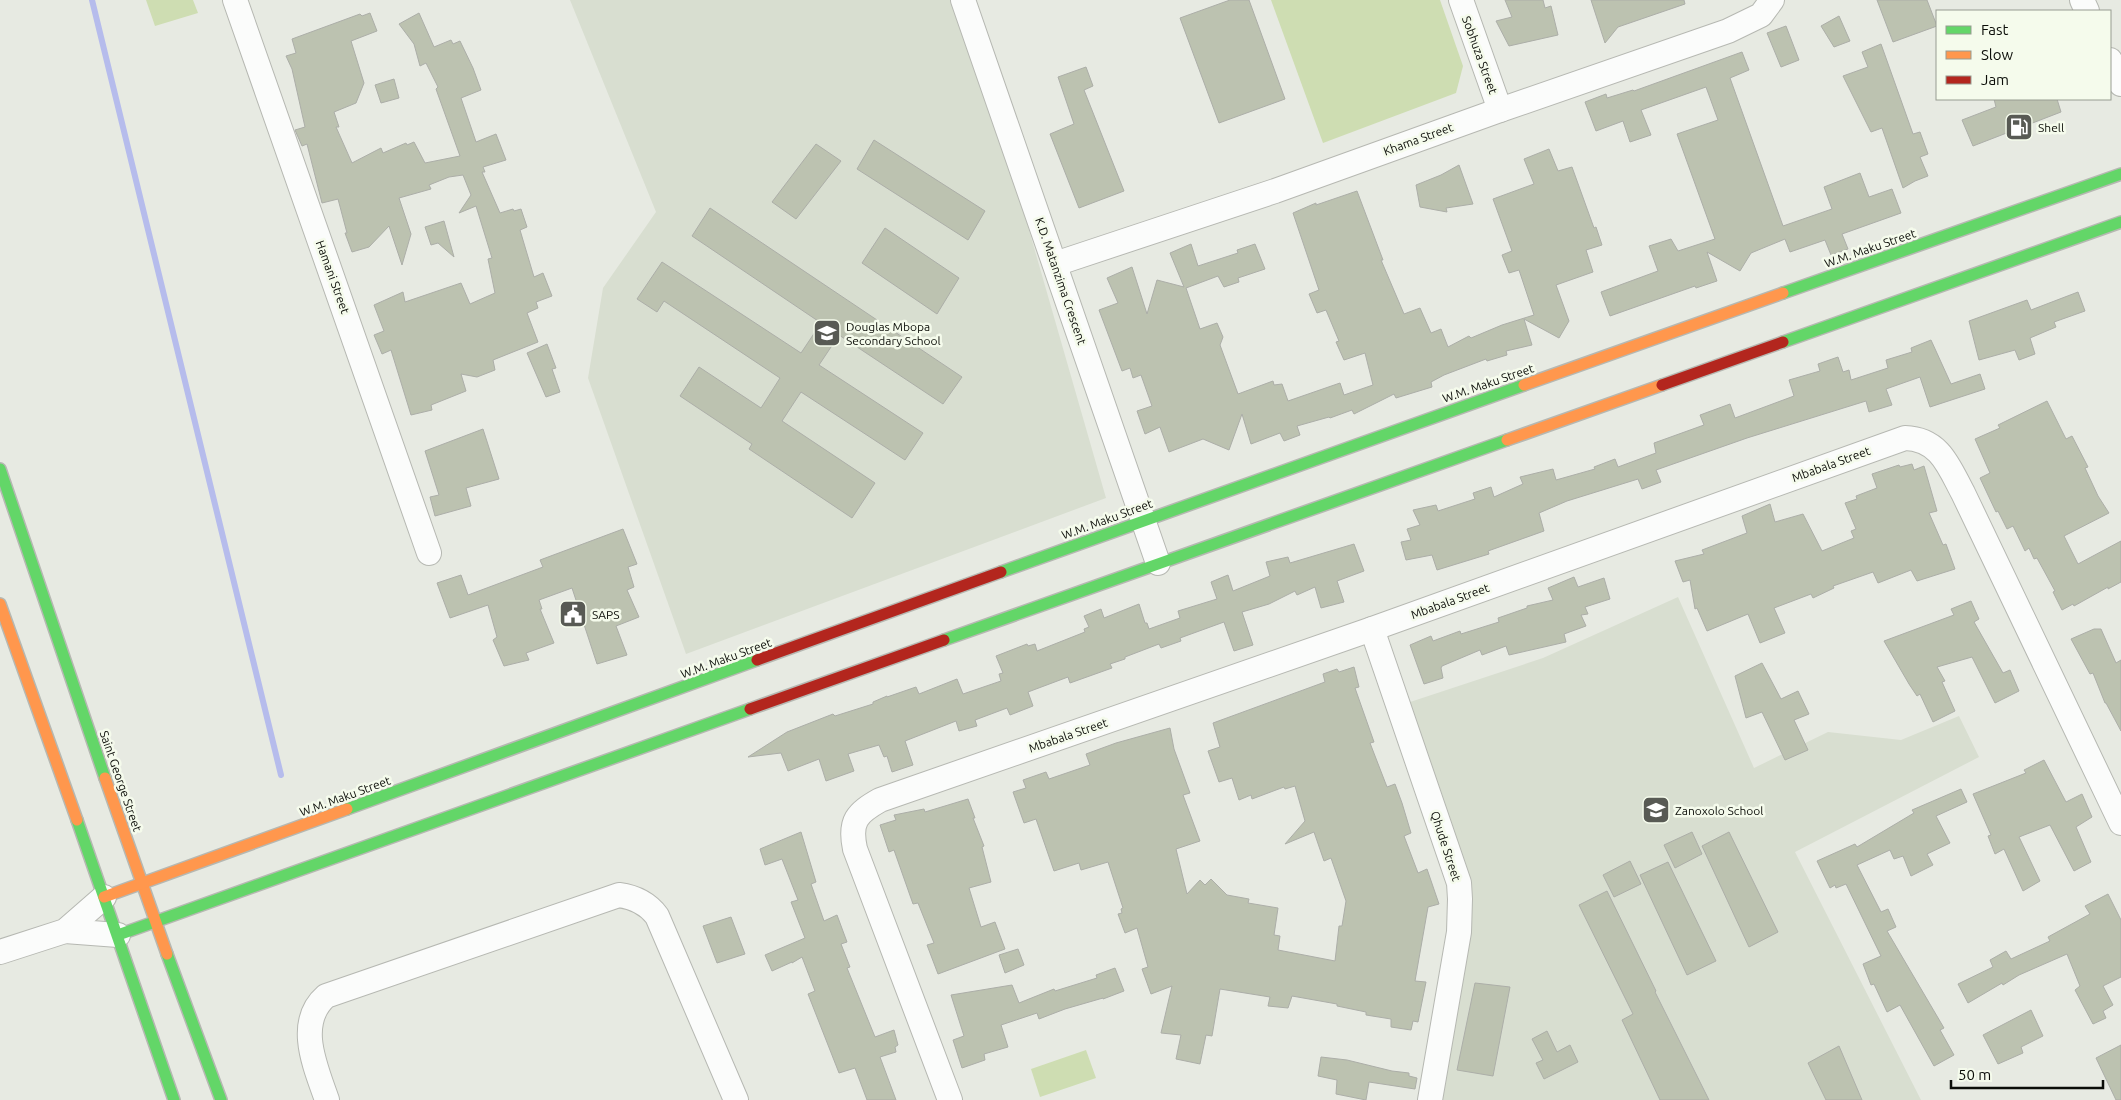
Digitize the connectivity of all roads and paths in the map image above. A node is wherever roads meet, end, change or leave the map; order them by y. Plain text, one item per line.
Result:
1 (235, 0) edge
2 (963, 0) edge
3 (1461, 0) edge
4 (1772, 0) edge
5 (2111, 62) edge
6 (2121, 84) edge
7 (1500, 110) junction
8 (2121, 174) edge
9 (2121, 222) edge
10 (1055, 264) junction
11 (0, 469) edge
12 (1143, 520) junction
13 (429, 553) dead end
14 (1158, 563) junction
15 (0, 604) edge
16 (1372, 629) junction
17 (2121, 823) edge
18 (141, 884) junction
19 (104, 897) junction
20 (156, 920) junction
21 (65, 930) junction
22 (118, 935) junction
23 (0, 952) edge
24 (174, 1100) edge
25 (221, 1100) edge
26 (327, 1100) edge
27 (736, 1100) edge
28 (950, 1100) edge
29 (1430, 1100) edge

1 - 13 street, Hamani Street
2 - 10 street, K.D. Matanzima Crescent
3 - 7 street, Sobhuza Street
4 - 7 street, Khama Street
5 - 6 street
7 - 10 street, Khama Street
8 - 12 street, W.M. Maku Street
9 - 14 street
10 - 12 street, K.D. Matanzima Crescent
11 - 18 street, Saint George Street
12 - 14 street, K.D. Matanzima Crescent
12 - 18 street, W.M. Maku Street
14 - 20 street
15 - 19 street
16 - 17 street, Mbabala Street
16 - 28 street, Mbabala Street
16 - 29 street, Qhude Street
18 - 19 street, W.M. Maku Street
18 - 20 street, Saint George Street
19 - 21 street
19 - 22 street
20 - 22 street
20 - 25 street, Saint George Street
21 - 22 street
21 - 23 street
22 - 24 street
26 - 27 street

